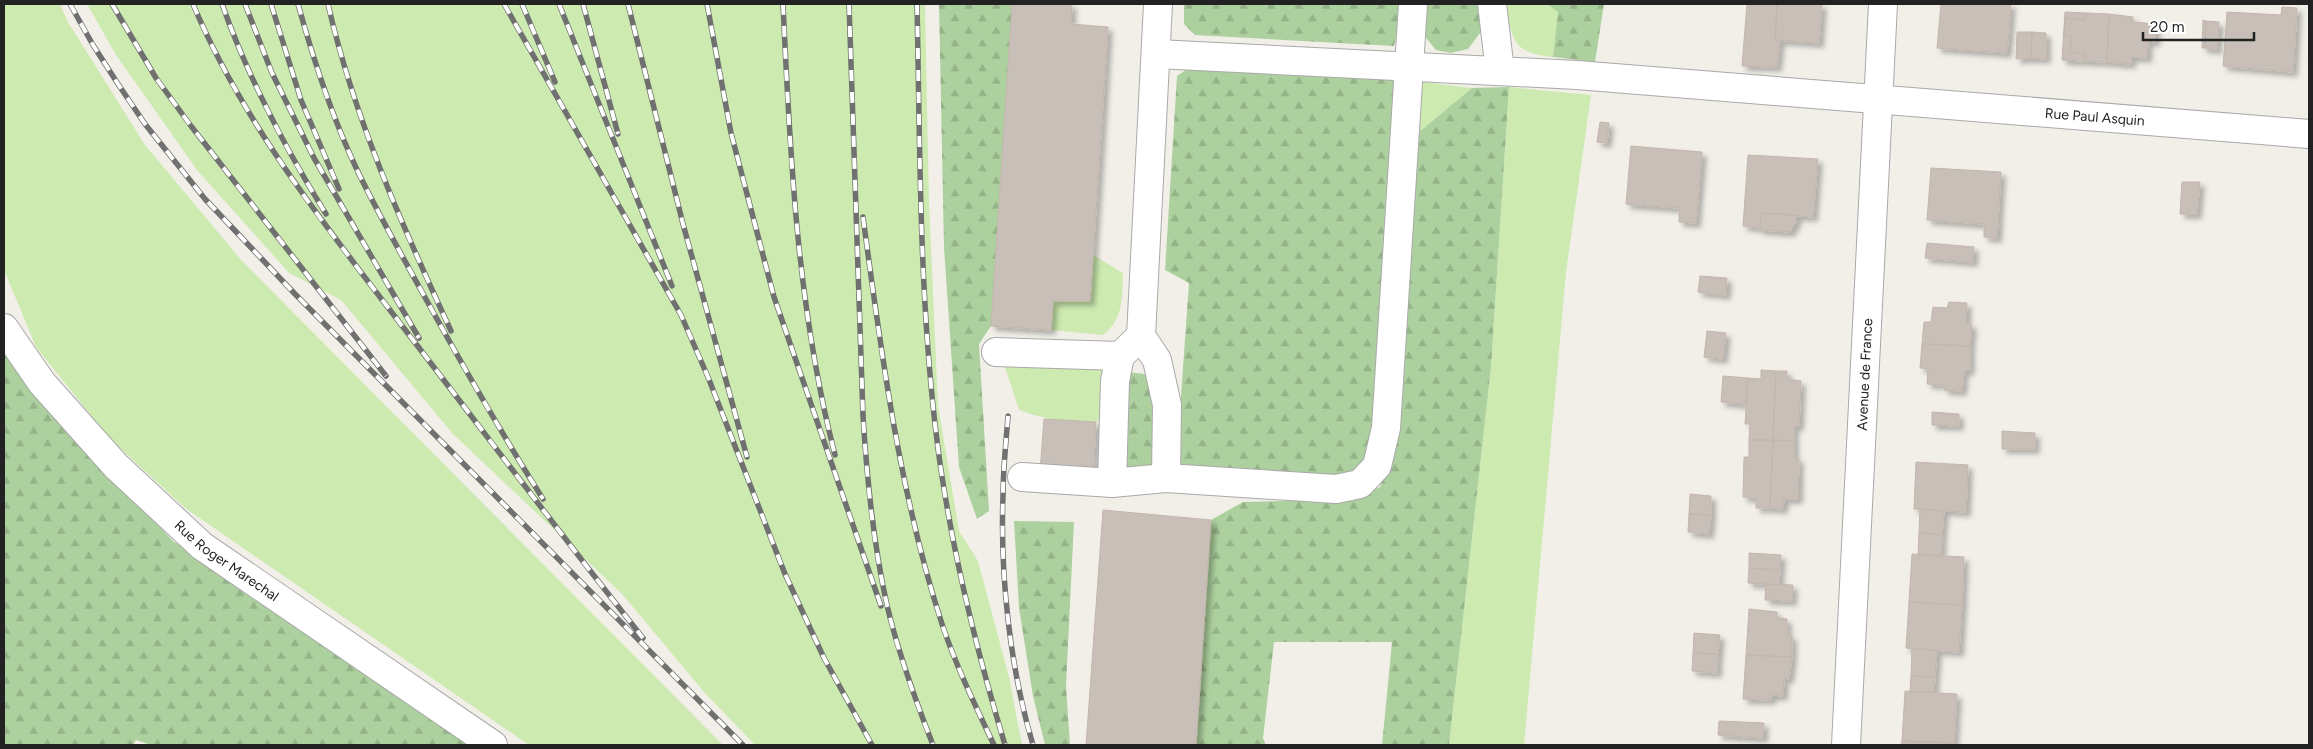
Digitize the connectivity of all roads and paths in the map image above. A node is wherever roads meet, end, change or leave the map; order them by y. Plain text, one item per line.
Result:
1 (1158, 4) edge
2 (1413, 4) edge
3 (1492, 4) edge
4 (1883, 4) edge
5 (1157, 54) junction
6 (1408, 66) junction
7 (1500, 71) junction
8 (1879, 99) junction
9 (2309, 134) edge
10 (4, 328) edge
11 (1141, 336) junction
12 (996, 352) dead end
13 (1120, 356) junction
14 (1022, 477) dead end
15 (1166, 478) junction
16 (1112, 483) junction
17 (493, 745) edge
18 (1846, 745) edge

1 - 5 street
2 - 6 street
3 - 7 street
4 - 8 street, Avenue de France
5 - 6 street, Rue Paul Asquin
5 - 11 street
6 - 7 street, Rue Paul Asquin
6 - 15 street
7 - 8 street, Rue Paul Asquin
8 - 9 street, Rue Paul Asquin
8 - 18 street, Avenue de France
10 - 17 street, Rue Roger Marechal
11 - 13 street
11 - 15 street
12 - 13 street
13 - 16 street
14 - 16 street
15 - 16 street

